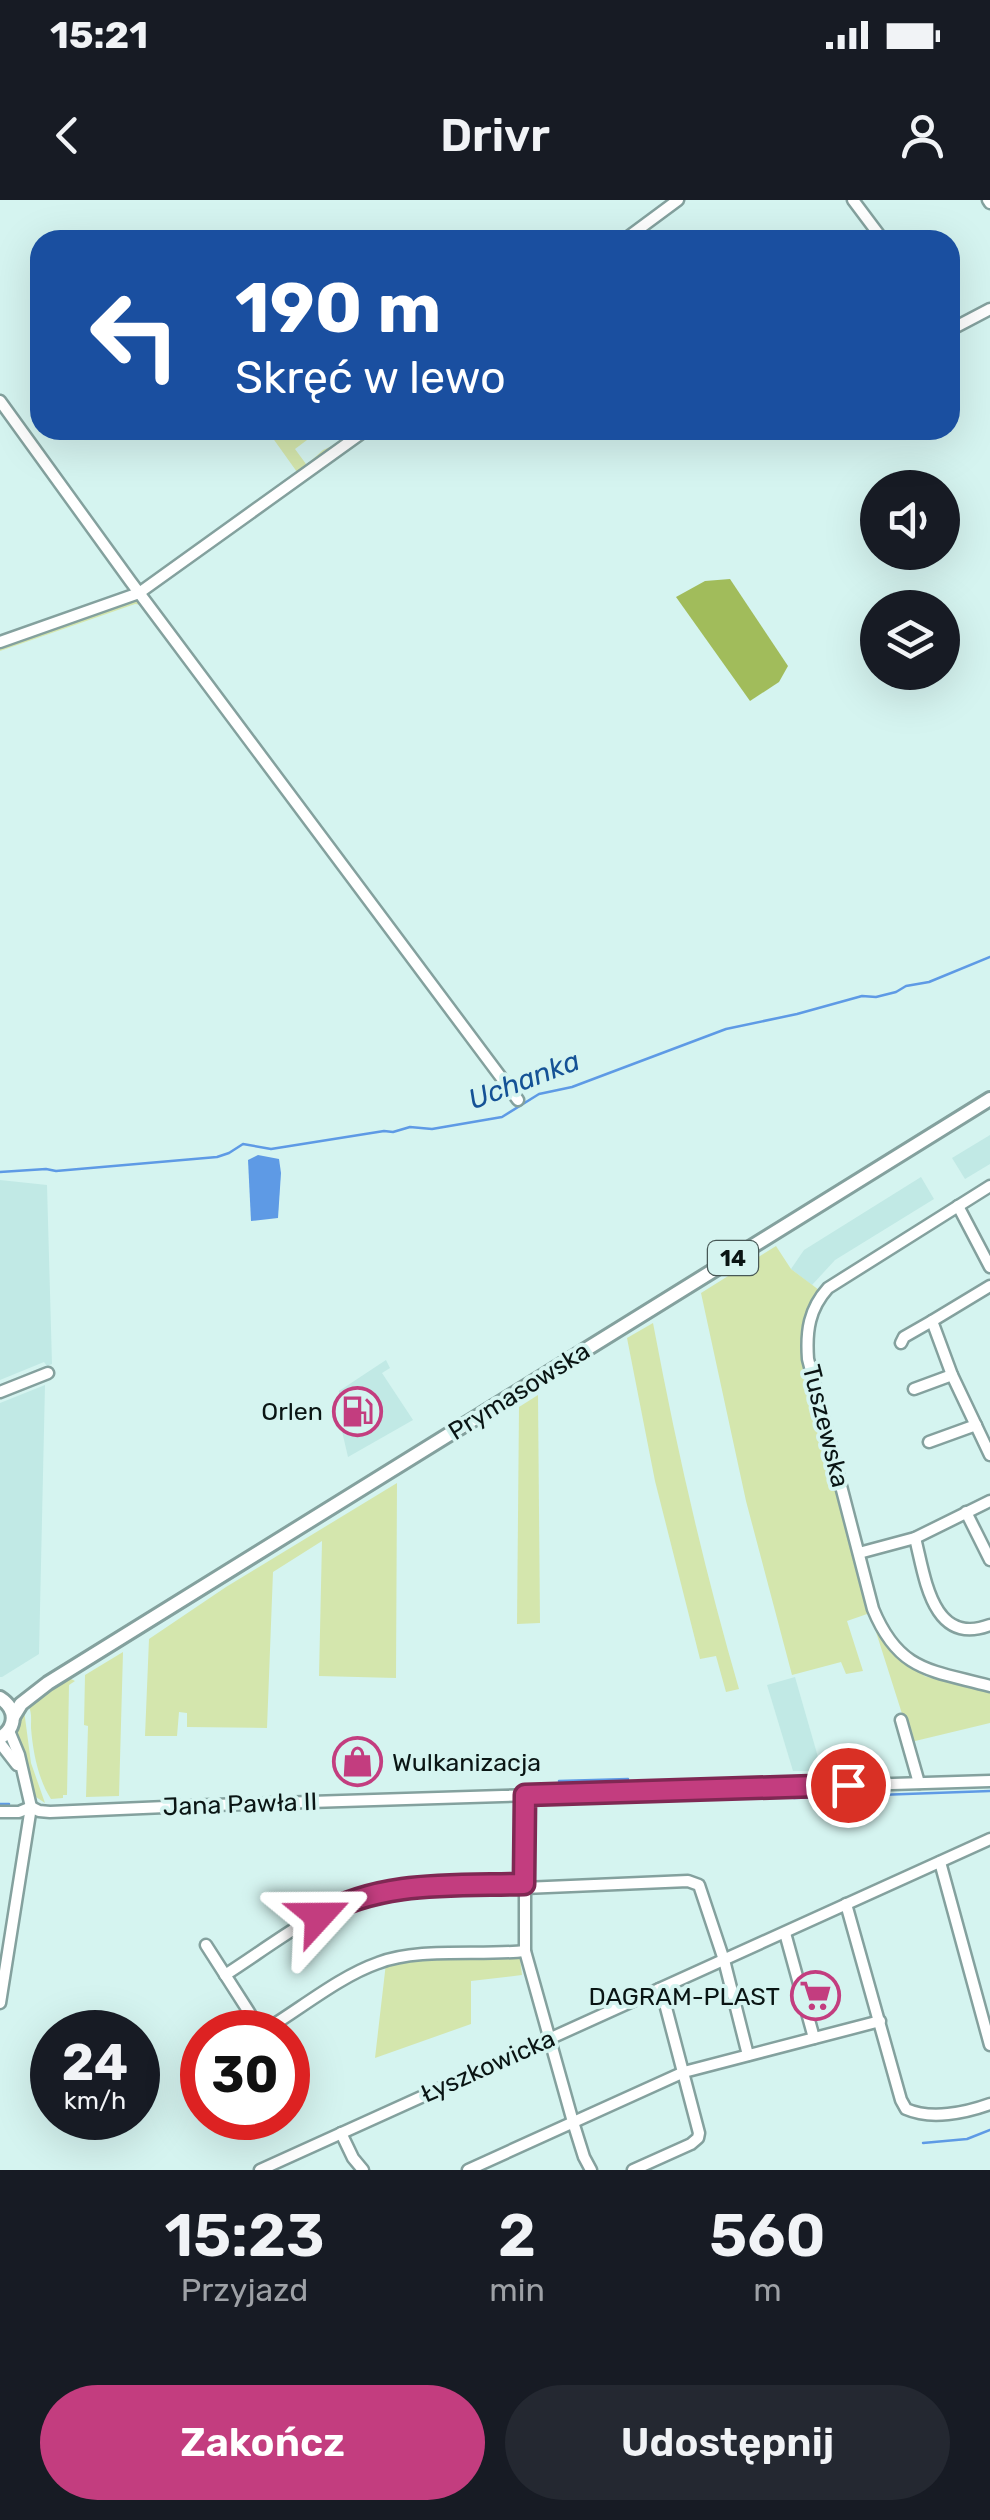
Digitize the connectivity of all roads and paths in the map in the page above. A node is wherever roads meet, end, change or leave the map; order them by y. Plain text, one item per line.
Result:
1 (678, 200) edge
2 (853, 200) edge
3 (638, 230) edge
4 (876, 230) edge
5 (990, 309) edge
6 (960, 325) edge
7 (0, 401) edge
8 (352, 440) edge
9 (139, 593) junction
10 (0, 642) edge
11 (990, 1099) edge
12 (518, 1100) dead end
13 (990, 1186) edge
14 (958, 1206) junction
15 (989, 1264) edge
16 (990, 1286) edge
17 (932, 1322) junction
18 (900, 1343) dead end
19 (48, 1373) dead end
20 (952, 1375) junction
21 (914, 1388) dead end
22 (0, 1392) edge
23 (976, 1426) junction
24 (929, 1442) dead end
25 (990, 1455) edge
26 (990, 1501) edge
27 (966, 1512) junction
28 (915, 1538) junction
29 (859, 1553) junction
30 (990, 1560) edge
31 (990, 1625) edge
32 (48, 1683) junction
33 (990, 1686) edge
34 (1, 1699) edge
35 (13, 1716) junction
36 (901, 1720) dead end
37 (3, 1737) edge
38 (990, 1781) edge
39 (919, 1783) junction
40 (525, 1795) junction
41 (32, 1806) junction
42 (0, 1812) edge
43 (990, 1839) edge
44 (940, 1862) junction
45 (524, 1886) junction
46 (846, 1904) junction
47 (785, 1932) junction
48 (206, 1945) dead end
49 (525, 1951) junction
50 (724, 1960) junction
51 (225, 1975) junction
52 (659, 1990) junction
53 (0, 2003) edge
54 (880, 2021) junction
55 (814, 2038) junction
56 (548, 2039) junction
57 (990, 2045) edge
58 (748, 2056) junction
59 (684, 2072) junction
60 (990, 2104) edge
61 (573, 2122) junction
62 (341, 2133) junction
63 (260, 2170) edge
64 (362, 2170) edge
65 (468, 2170) edge
66 (591, 2170) edge
67 (634, 2170) edge

1 - 3 street
2 - 4 street
5 - 6 street
7 - 9 street
8 - 9 street
9 - 10 street
9 - 12 street
11 - 32 main road, Prymasowska / 14
13 - 14 street, Tuszewska
14 - 15 street
14 - 29 street, Tuszewska
16 - 17 street
17 - 18 street
17 - 20 street
19 - 22 street
20 - 21 street
20 - 23 street
23 - 24 street
23 - 25 street
26 - 27 street
27 - 28 street
27 - 30 street
28 - 29 street
28 - 31 street
29 - 33 street, Tuszewska
32 - 34 main road, Prymasowska / 14
32 - 35 main road, Prymasowska / 14
34 - 35 main road, 14
35 - 37 main road
36 - 39 street
37 - 41 street
38 - 39 street, Jana Pawła II
39 - 40 street, Jana Pawła II
40 - 41 street, Jana Pawła II
40 - 45 street
41 - 42 street, Jana Pawła II
41 - 53 street
43 - 44 street, Łyszkowicka
44 - 46 street, Łyszkowicka
44 - 57 street
45 - 49 street
45 - 50 street
45 - 51 street
46 - 47 street, Łyszkowicka
46 - 54 street
47 - 50 street, Łyszkowicka
47 - 55 street
48 - 51 street
49 - 51 street
49 - 56 street
50 - 52 street, Łyszkowicka
50 - 58 street
52 - 56 street, Łyszkowicka
52 - 59 street
54 - 55 street
54 - 60 street
55 - 58 street
56 - 61 street
56 - 62 street, Łyszkowicka
58 - 59 street
59 - 61 street
59 - 67 street
61 - 65 street
61 - 66 street
62 - 63 street, Łyszkowicka
62 - 64 street

